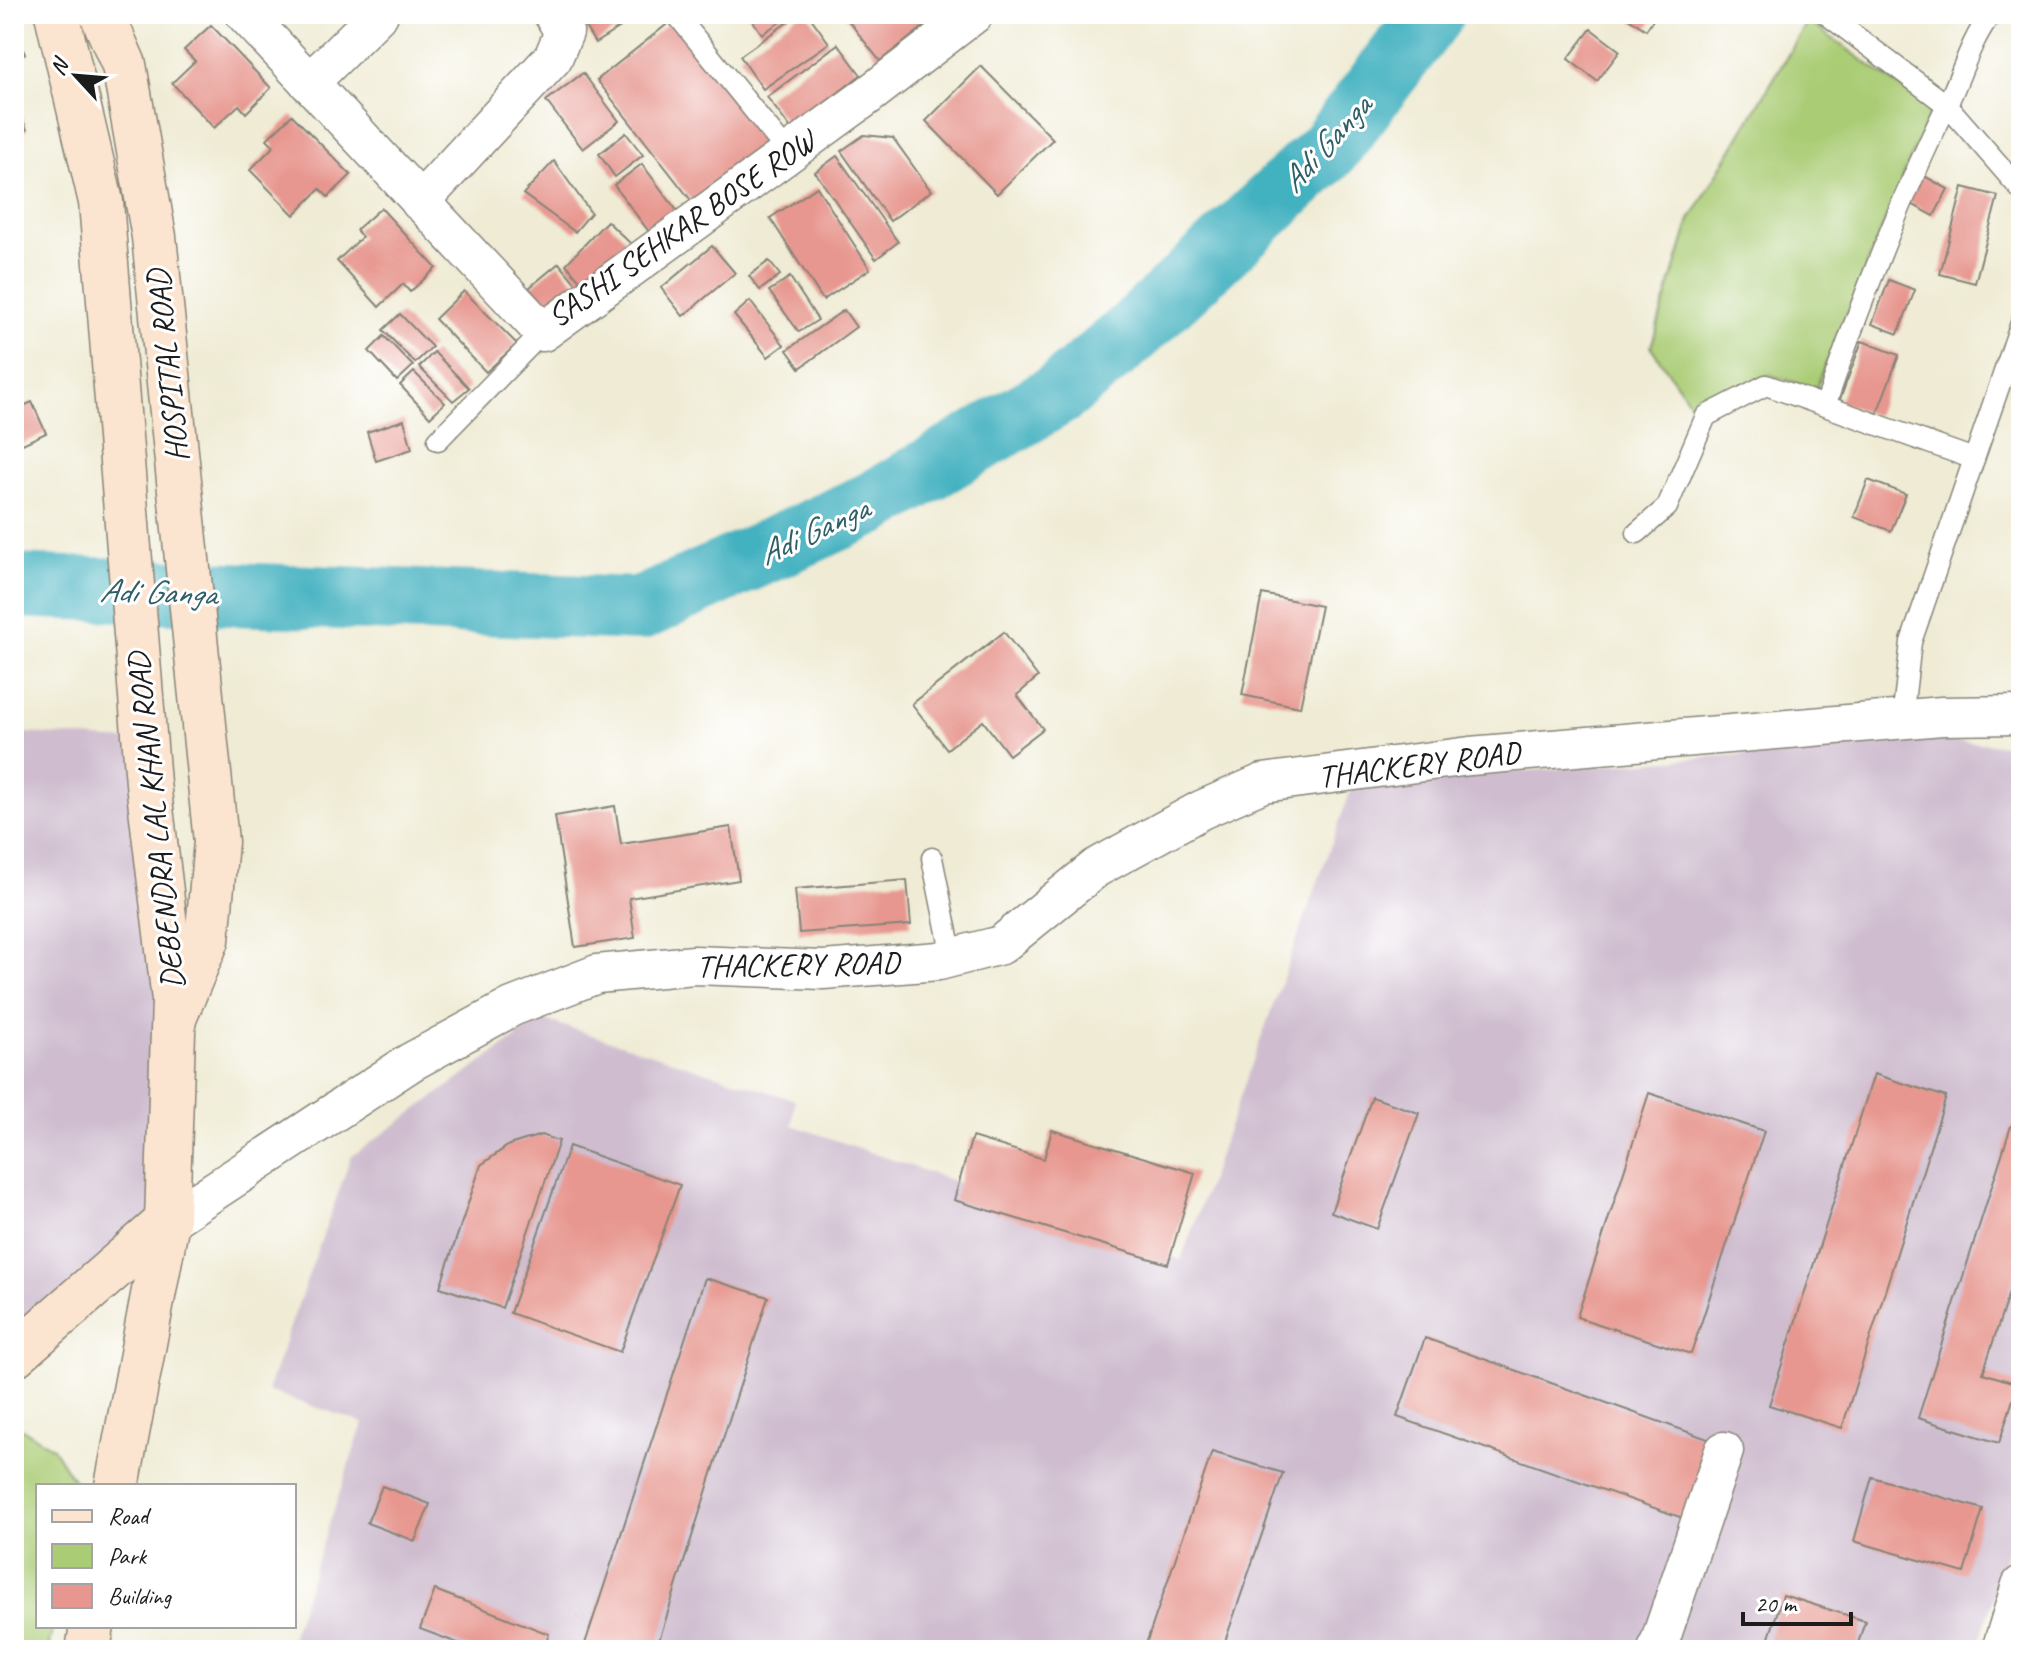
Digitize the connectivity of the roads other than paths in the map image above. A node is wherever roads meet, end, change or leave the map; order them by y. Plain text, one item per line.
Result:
1 (57, 14) edge
2 (102, 14) edge
3 (245, 14) edge
4 (379, 14) edge
5 (553, 14) edge
6 (676, 14) edge
7 (974, 14) edge
8 (1826, 14) edge
9 (1991, 14) edge
10 (309, 83) junction
11 (1947, 105) junction
12 (789, 154) junction
13 (2021, 190) edge
14 (420, 202) junction
15 (2021, 323) edge
16 (543, 332) junction
17 (1825, 406) junction
18 (438, 440) dead end
19 (1974, 459) junction
20 (1637, 533) dead end
21 (2021, 715) edge
22 (1902, 720) junction
23 (932, 858) dead end
24 (952, 957) junction
25 (174, 1018) junction
26 (167, 1222) junction
27 (14, 1355) edge
28 (1724, 1451) dead end
29 (117, 1484) edge
30 (2021, 1585) edge
31 (92, 1628) edge
32 (88, 1650) edge
33 (1657, 1650) edge
34 (2001, 1650) edge

1 - 25 main road, DEBENDRA LAL KHAN ROAD
2 - 25 main road, HOSPITAL ROAD
3 - 10 street, SASHI SEHKAR BOSE ROW
4 - 10 street
5 - 14 street
6 - 12 lane
7 - 12 street, SASHI SEHKAR BOSE ROW
8 - 11 lane
9 - 11 lane
10 - 14 street, SASHI SEHKAR BOSE ROW
11 - 13 lane
11 - 17 lane
12 - 16 street, SASHI SEHKAR BOSE ROW
14 - 16 street, SASHI SEHKAR BOSE ROW
15 - 19 lane
16 - 18 lane
17 - 19 lane
17 - 20 lane
19 - 22 lane
21 - 22 street, THACKERY ROAD
22 - 24 street, THACKERY ROAD
23 - 24 lane
24 - 26 street, THACKERY ROAD
25 - 26 main road, DEBENDRA LAL KHAN ROAD
26 - 27 main road
26 - 29 main road, DEBENDRA LAL KHAN ROAD
28 - 33 street
30 - 34 street
31 - 32 main road

